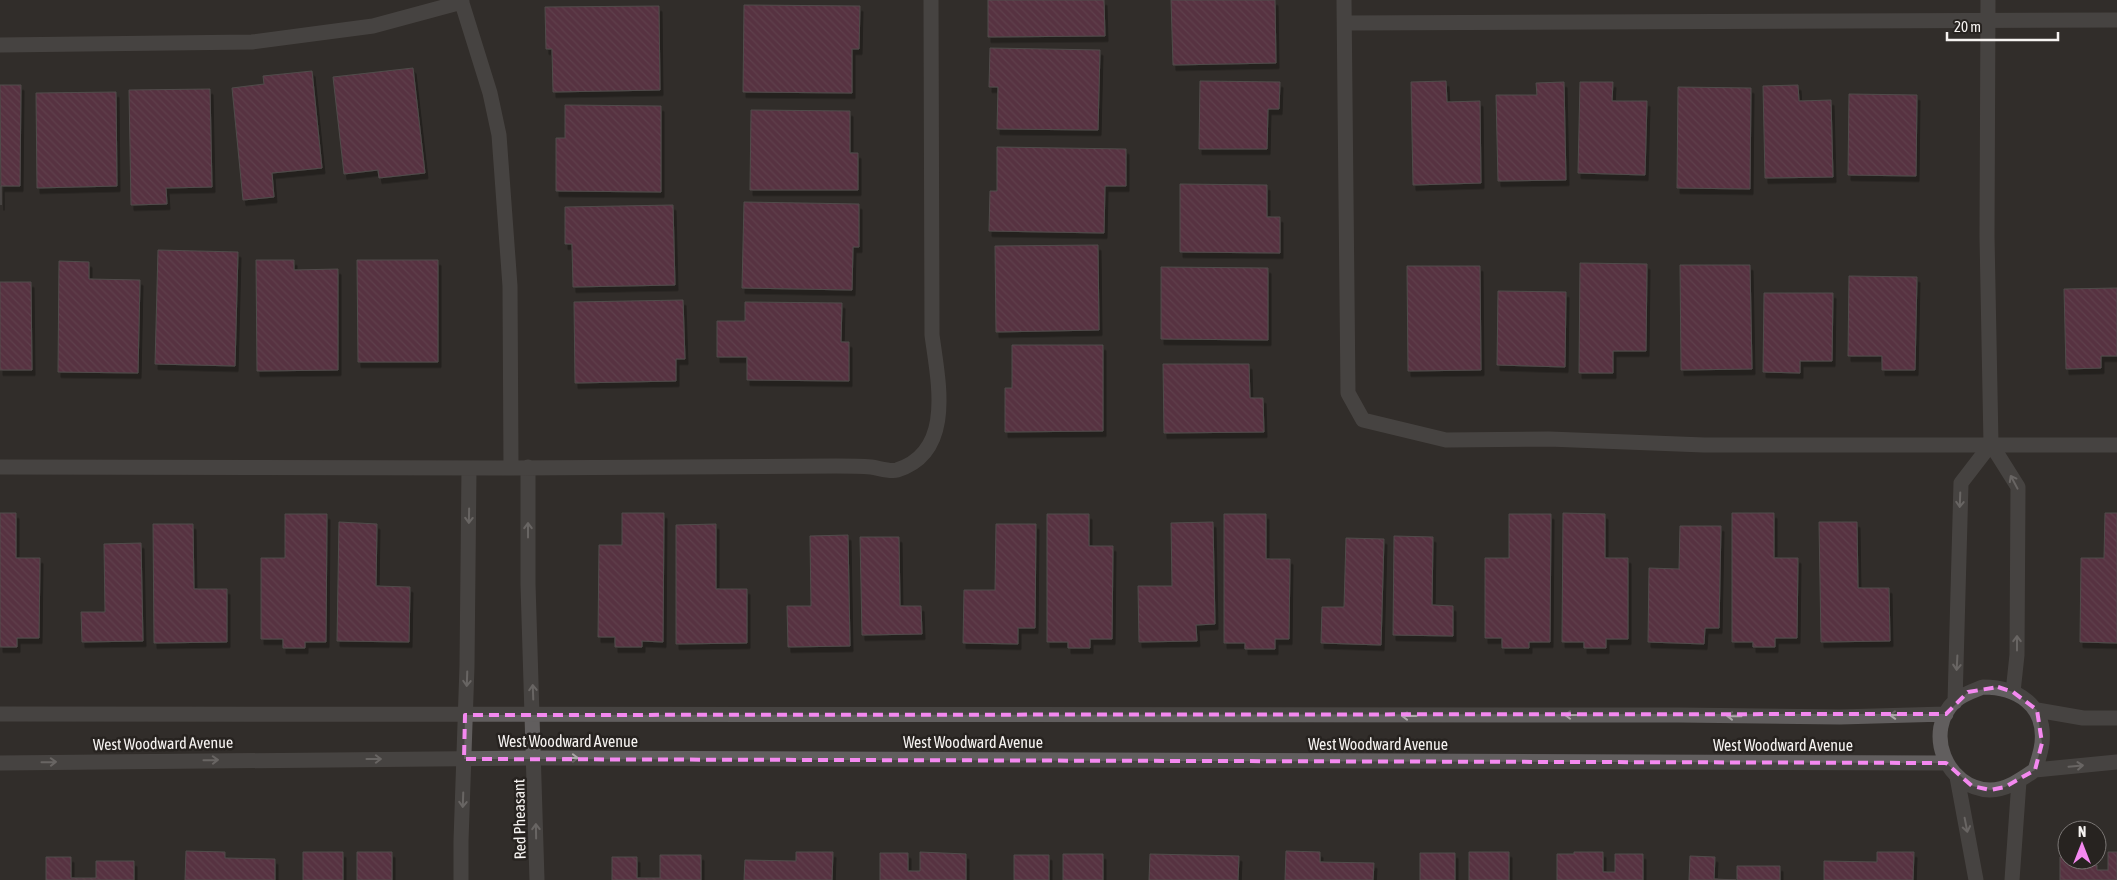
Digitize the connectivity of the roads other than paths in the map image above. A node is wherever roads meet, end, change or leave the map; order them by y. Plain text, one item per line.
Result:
1 (931, 0) edge
2 (1344, 0) edge
3 (1988, 0) edge
4 (461, 1) edge
5 (2117, 20) edge
6 (1989, 22) junction
7 (1345, 23) junction
8 (0, 45) edge
9 (1991, 444) junction
10 (2117, 445) edge
11 (0, 467) edge
12 (528, 467) junction
13 (469, 468) junction
14 (511, 468) junction
15 (2014, 692) junction
16 (1955, 702) junction
17 (2037, 710) junction
18 (0, 714) edge
19 (1946, 714) junction
20 (465, 715) junction
21 (534, 716) junction
22 (2117, 718) edge
23 (535, 758) junction
24 (464, 759) junction
25 (2117, 762) edge
26 (0, 763) edge
27 (1946, 763) junction
28 (2036, 770) junction
29 (1957, 777) junction
30 (2019, 781) junction
31 (462, 880) edge
32 (538, 880) edge
33 (1976, 880) edge
34 (2012, 880) edge

1 - 12 street
2 - 7 street
3 - 6 street
4 - 8 street
4 - 14 street
5 - 6 street
6 - 7 street
6 - 9 street
7 - 9 street
9 - 10 street
15 -> 9 street
9 -> 16 street
11 - 13 street
12 - 14 street
21 -> 12 street, Red Pheasant
13 - 14 street
13 -> 20 street
15 - 16 street
15 - 17 street
16 - 19 street
17 - 22 street
17 - 28 street
18 - 20 street, West Woodward Avenue
19 -> 21 street, West Woodward Avenue
19 - 27 street
20 - 21 street, West Woodward Avenue
20 - 24 street
21 - 23 street, Red Pheasant
23 - 24 street, West Woodward Avenue
23 -> 27 street, West Woodward Avenue
32 -> 23 street, Red Pheasant
26 -> 24 street, West Woodward Avenue
24 -> 31 street
28 -> 25 street
27 - 29 street
28 - 30 street
29 - 30 street
29 -> 33 street
30 - 34 street

